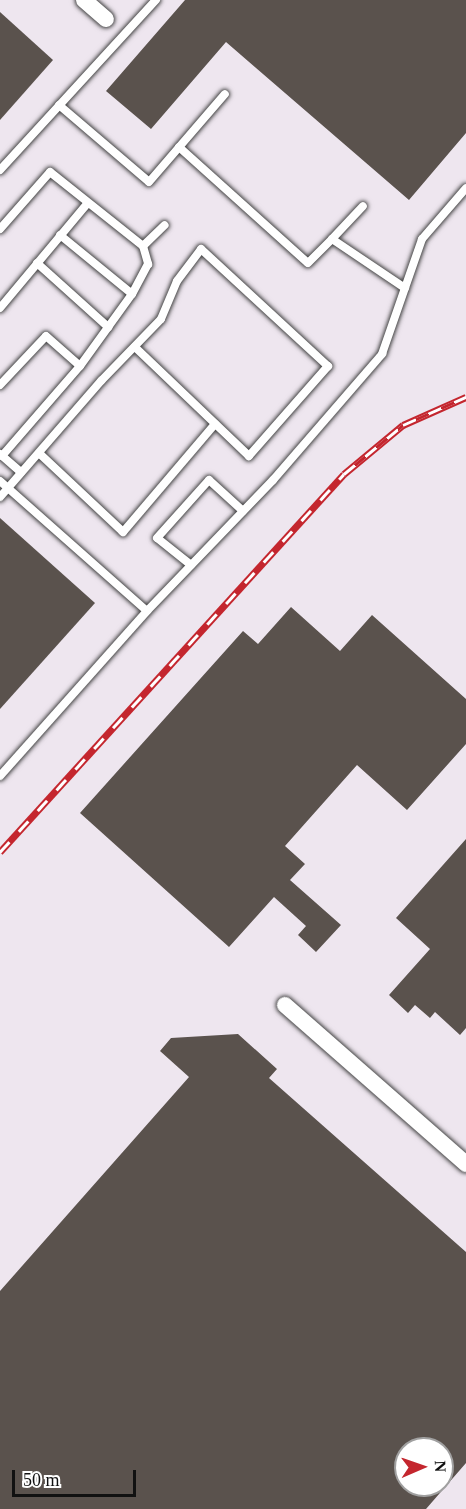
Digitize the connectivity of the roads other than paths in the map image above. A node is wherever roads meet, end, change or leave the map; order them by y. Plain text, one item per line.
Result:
1 (84, 0) edge
2 (156, 0) edge
3 (106, 19) dead end
4 (225, 94) dead end
5 (59, 105) junction
6 (179, 147) junction
7 (0, 170) edge
8 (466, 188) edge
9 (87, 204) junction
10 (363, 206) dead end
11 (165, 225) dead end
12 (0, 229) edge
13 (60, 236) junction
14 (332, 239) junction
15 (143, 246) junction
16 (37, 263) junction
17 (405, 288) junction
18 (132, 294) junction
19 (0, 308) edge
20 (108, 327) junction
21 (135, 347) junction
22 (80, 366) junction
23 (0, 385) edge
24 (215, 423) junction
25 (40, 454) junction
26 (1, 455) edge
27 (21, 472) junction
28 (0, 481) edge
29 (8, 488) junction
30 (0, 497) edge
31 (243, 511) junction
32 (191, 565) junction
33 (147, 610) junction
34 (0, 776) edge
35 (285, 1005) dead end
36 (466, 1164) edge

1 - 3 street
2 - 5 lane
4 - 6 lane
5 - 6 lane
5 - 7 lane
6 - 14 lane
8 - 17 lane
9 - 12 lane
9 - 13 lane
9 - 15 lane
10 - 14 lane
11 - 15 lane
13 - 16 lane
13 - 18 lane
14 - 17 lane
15 - 18 lane
16 - 19 lane
16 - 20 lane
17 - 31 lane
18 - 20 lane
20 - 22 lane
21 - 24 lane
21 - 24 lane
21 - 25 lane
22 - 23 lane
22 - 26 lane
24 - 25 lane
25 - 27 lane
26 - 27 lane
27 - 29 lane
28 - 29 lane
29 - 30 lane
29 - 33 lane
31 - 32 lane
31 - 32 lane
32 - 33 lane
33 - 34 lane
35 - 36 street

